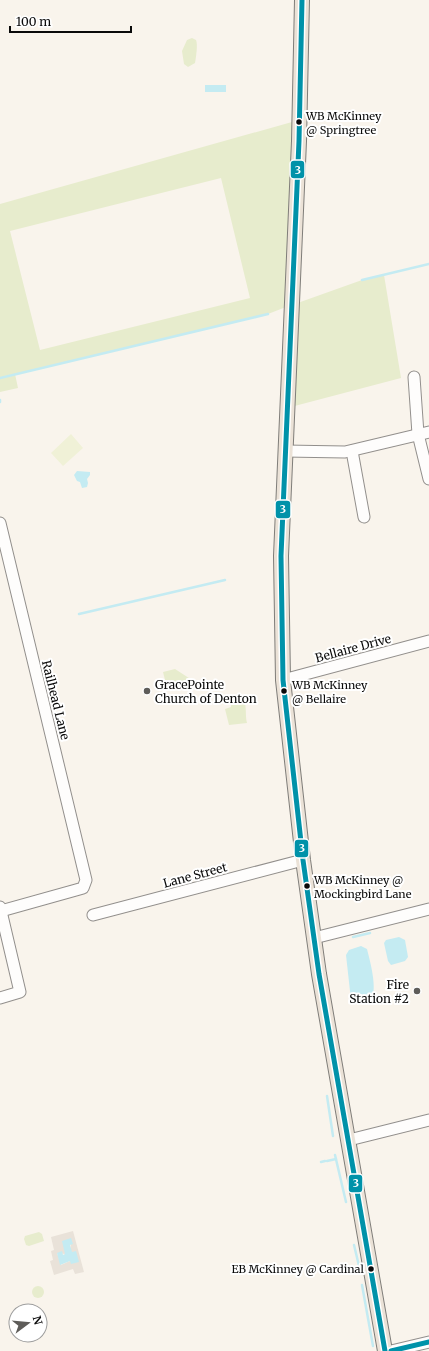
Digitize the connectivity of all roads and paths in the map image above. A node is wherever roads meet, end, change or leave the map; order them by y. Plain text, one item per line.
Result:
1 (302, 0) edge
2 (414, 377) dead end
3 (424, 433) edge
4 (285, 451) junction
5 (352, 451) junction
6 (429, 479) edge
7 (364, 516) dead end
8 (0, 523) edge
9 (429, 641) edge
10 (283, 680) junction
11 (303, 860) junction
12 (0, 909) edge
13 (429, 909) edge
14 (93, 915) dead end
15 (314, 938) junction
16 (0, 998) edge
17 (429, 1120) edge
18 (349, 1140) junction
19 (429, 1342) edge
20 (386, 1351) edge
21 (391, 1351) edge

1 - 4 main road
2 - 3 street
3 - 5 street
3 - 6 street
4 - 5 street
4 - 10 main road
5 - 7 street
8 - 12 street, Railhead Lane
9 - 10 street, Bellaire Drive
10 - 11 main road
11 - 14 street, Lane Street
11 - 15 main road
12 - 16 street
13 - 15 street
15 - 18 main road
17 - 18 street
18 - 20 main road
19 - 21 street

